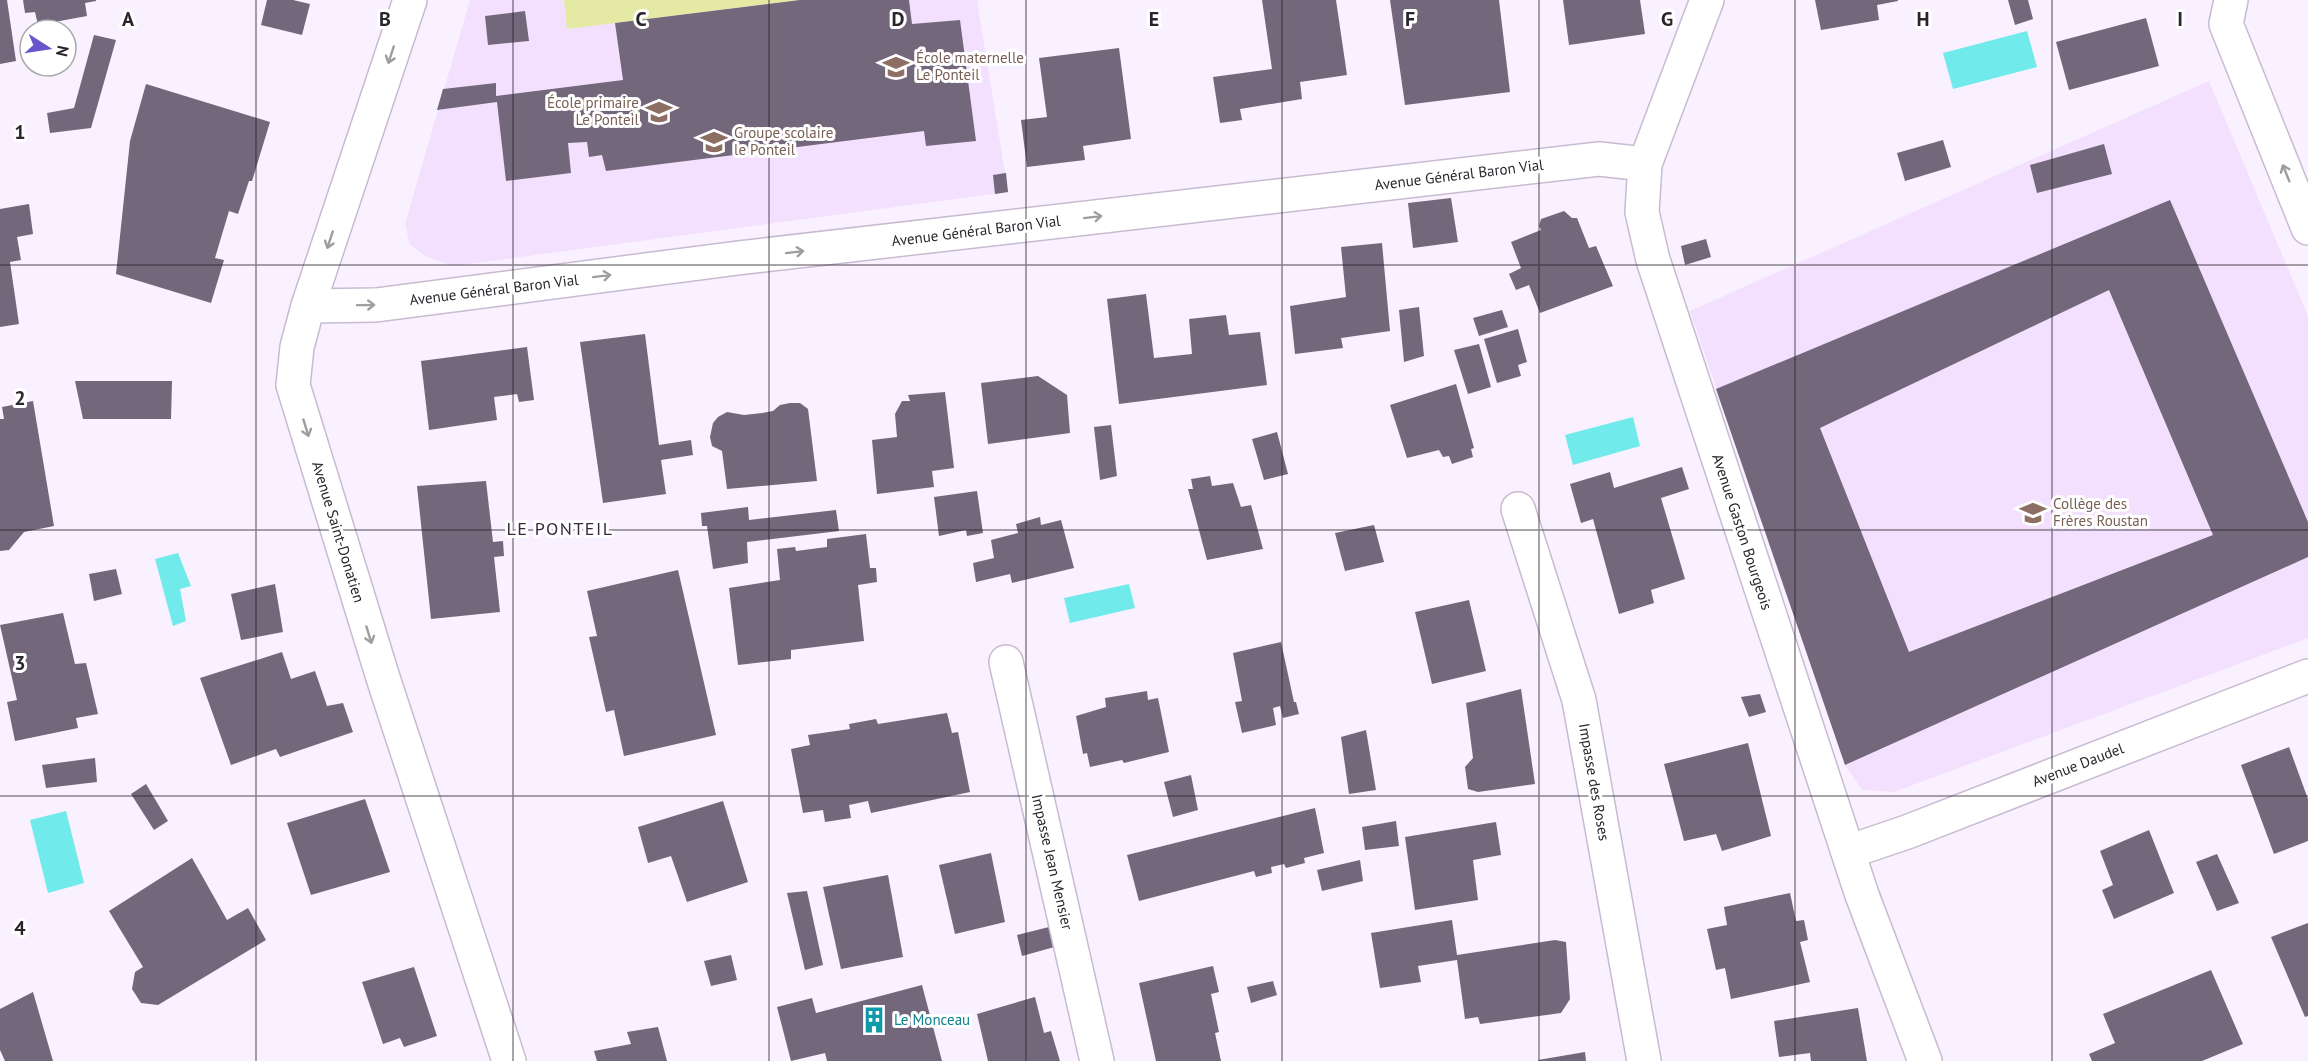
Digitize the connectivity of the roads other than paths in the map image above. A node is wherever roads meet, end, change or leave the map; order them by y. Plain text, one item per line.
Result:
1 (410, 0) edge
2 (1707, 0) edge
3 (2230, 0) edge
4 (1645, 164) junction
5 (2308, 228) edge
6 (308, 306) junction
7 (1518, 509) dead end
8 (1006, 663) dead end
9 (2308, 676) edge
10 (1848, 852) junction
11 (509, 1061) edge
12 (1097, 1061) edge
13 (1644, 1061) edge
14 (1925, 1061) edge

1 -> 6 street, Avenue Saint-Donatien
2 - 4 street, Avenue Gaston Bourgeois
5 -> 3 street
6 -> 4 street, Avenue Général Baron Vial
4 - 10 street, Avenue Gaston Bourgeois
6 -> 11 street, Avenue Saint-Donatien
7 - 13 street, Impasse des Roses
8 - 12 street, Impasse Jean Mensier
9 - 10 street, Avenue Daudel
10 - 14 street, Avenue Gaston Bourgeois

